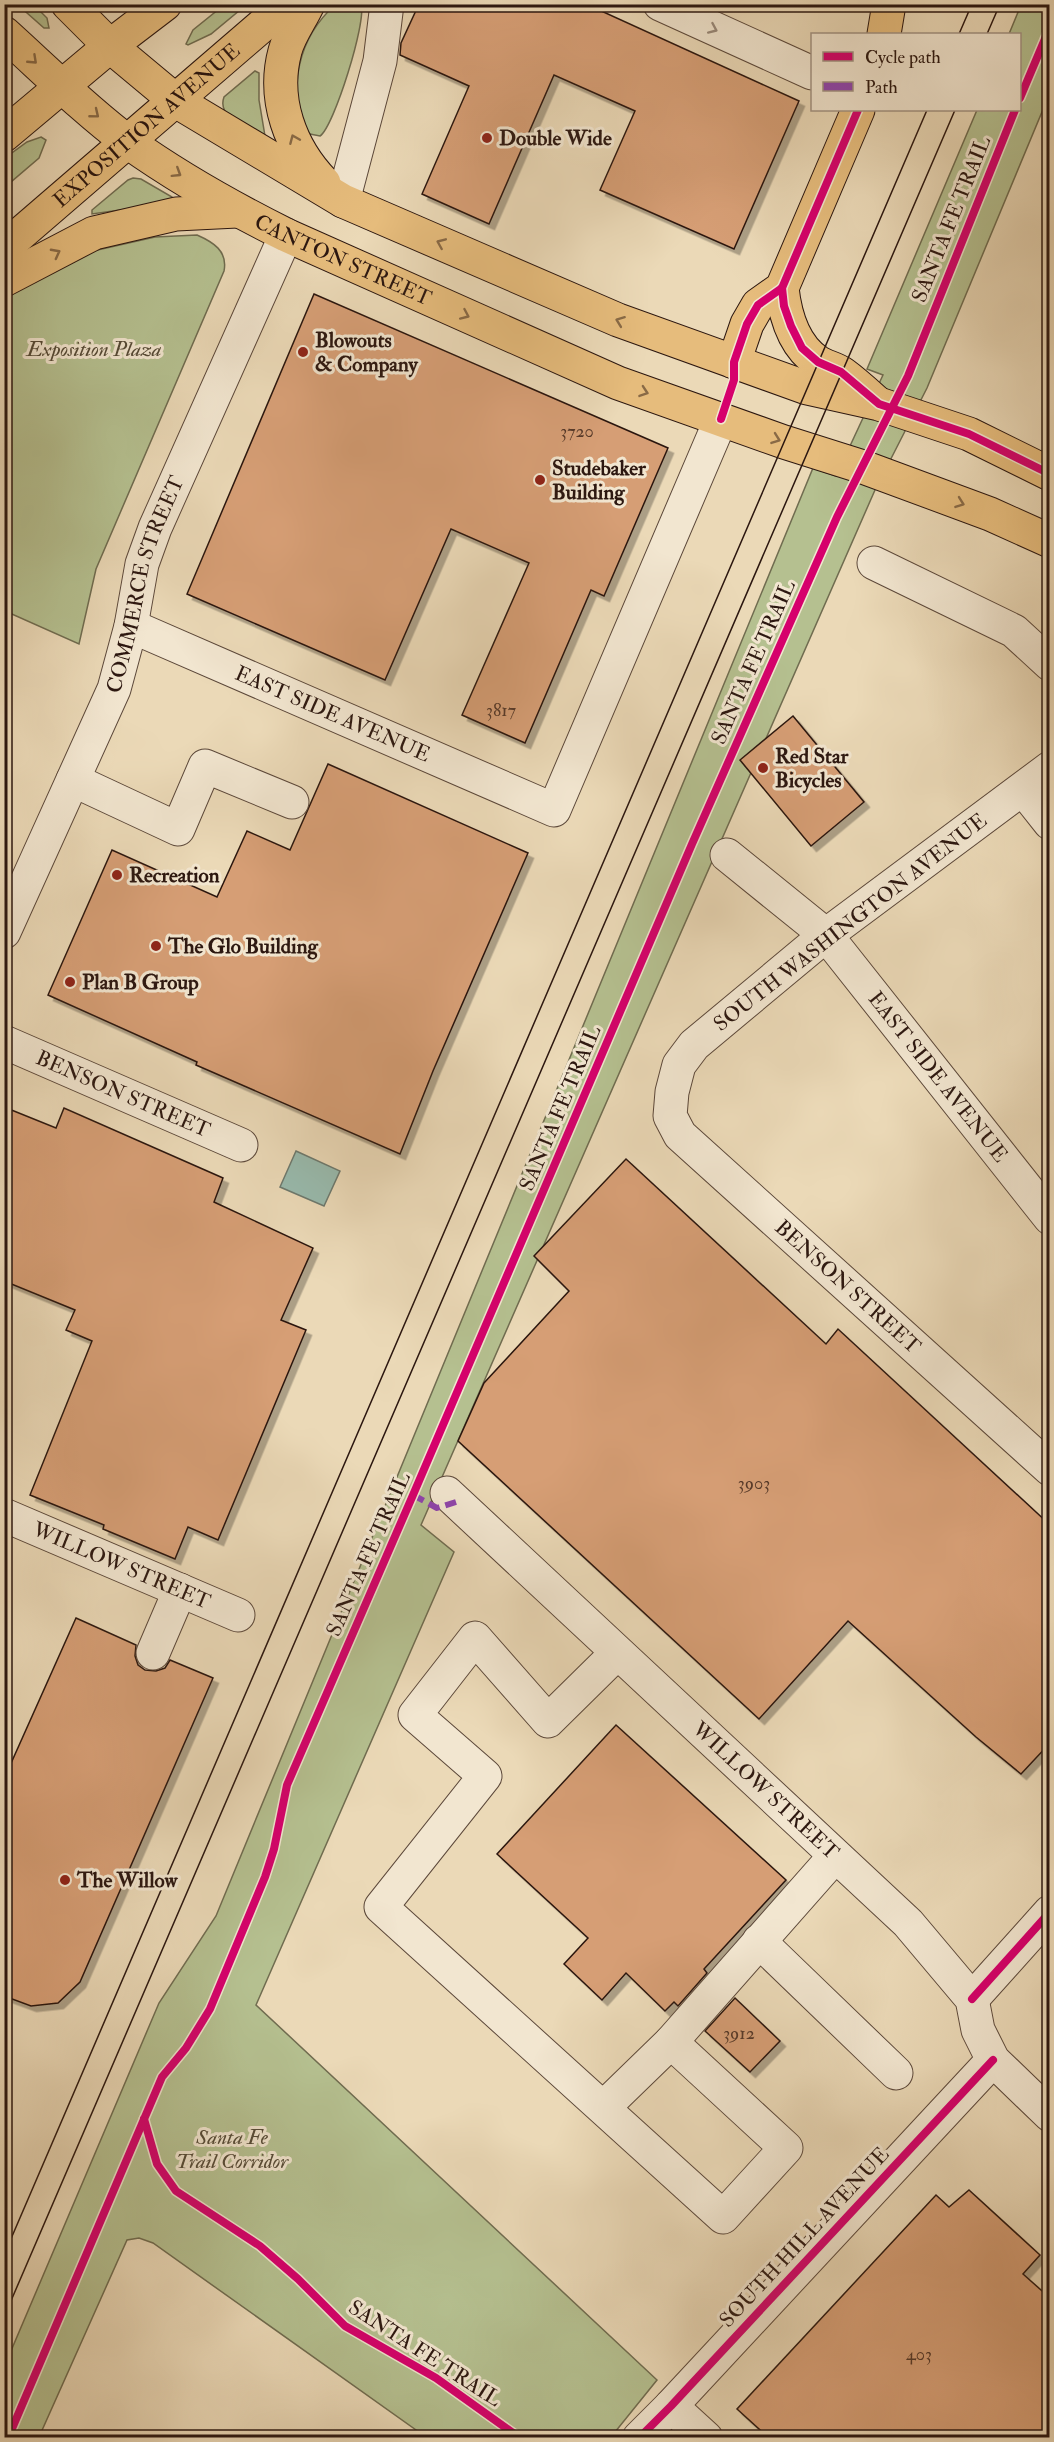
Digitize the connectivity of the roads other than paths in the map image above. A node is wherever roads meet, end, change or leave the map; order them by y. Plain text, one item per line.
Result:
1 (68, 4) edge
2 (165, 4) edge
3 (287, 4) edge
4 (308, 4) edge
5 (387, 4) edge
6 (660, 4) edge
7 (889, 4) edge
8 (4, 33) edge
9 (884, 33) edge
10 (110, 46) junction
11 (811, 72) edge
12 (61, 86) junction
13 (176, 101) junction
14 (858, 111) edge
15 (4, 135) edge
16 (128, 141) junction
17 (342, 201) junction
18 (237, 211) junction
19 (286, 235) junction
20 (4, 248) edge
21 (4, 280) edge
22 (782, 288) junction
23 (734, 362) junction
24 (879, 404) junction
25 (721, 419) junction
26 (1050, 474) edge
27 (1050, 541) edge
28 (874, 563) dead end
29 (132, 626) junction
30 (1050, 664) edge
31 (1050, 768) edge
32 (74, 780) junction
33 (1023, 789) junction
34 (292, 802) dead end
35 (1050, 823) edge
36 (727, 855) dead end
37 (4, 932) edge
38 (826, 935) junction
39 (4, 1042) edge
40 (672, 1092) joint
41 (242, 1145) dead end
42 (1050, 1218) edge
43 (1050, 1469) edge
44 (447, 1493) dead end
45 (4, 1515) edge
46 (180, 1590) junction
47 (238, 1615) dead end
48 (153, 1653) dead end
49 (617, 1653) junction
50 (835, 1856) junction
51 (1050, 1911) edge
52 (759, 1941) junction
53 (972, 1999) junction
54 (671, 2042) junction
55 (993, 2060) junction
56 (896, 2073) dead end
57 (603, 2108) junction
58 (1050, 2115) edge
59 (671, 2406) junction
60 (639, 2438) edge
61 (706, 2438) edge

1 - 10 main road
2 - 10 main road
3 - 13 main road, EXPOSITION AVENUE
17 -> 4 main road
5 - 17 street
6 -> 11 street
7 - 9 main road
8 -> 12 main road, CANTON STREET
10 - 12 main road
10 - 13 main road
12 - 15 main road
12 -> 16 main road, CANTON STREET
13 - 16 main road, EXPOSITION AVENUE
13 - 17 main road
14 - 22 main road
16 -> 18 main road, CANTON STREET
16 - 20 main road, EXPOSITION AVENUE
23 -> 17 main road
18 - 19 main road, CANTON STREET
21 -> 18 main road
19 -> 25 main road, CANTON STREET
19 - 29 street, COMMERCE STREET
22 - 23 main road
22 - 24 main road
23 - 24 main road
24 - 26 main road
25 -> 27 main road, CANTON STREET
25 - 29 street, EAST SIDE AVENUE
28 - 30 street
29 - 32 street, COMMERCE STREET
31 - 33 street, SOUTH WASHINGTON AVENUE
32 - 34 street
32 - 37 street, COMMERCE STREET
33 - 35 street
33 - 38 street, SOUTH WASHINGTON AVENUE
36 - 38 street, EAST SIDE AVENUE
38 - 40 street, SOUTH WASHINGTON AVENUE
38 - 42 street, EAST SIDE AVENUE
39 - 41 street, BENSON STREET
40 - 43 street, BENSON STREET
44 - 49 street, WILLOW STREET
45 - 46 street, WILLOW STREET
46 - 47 street, WILLOW STREET
46 - 48 street
49 - 50 street, WILLOW STREET
49 - 57 street
50 - 52 street
50 - 53 street, WILLOW STREET
51 - 53 street
52 - 54 street
52 - 56 street
53 - 55 street, WILLOW STREET
54 - 57 street
54 - 57 street
55 - 58 street, WILLOW STREET
55 - 59 street, SOUTH HILL AVENUE
59 - 60 street, SOUTH HILL AVENUE
59 - 61 street

